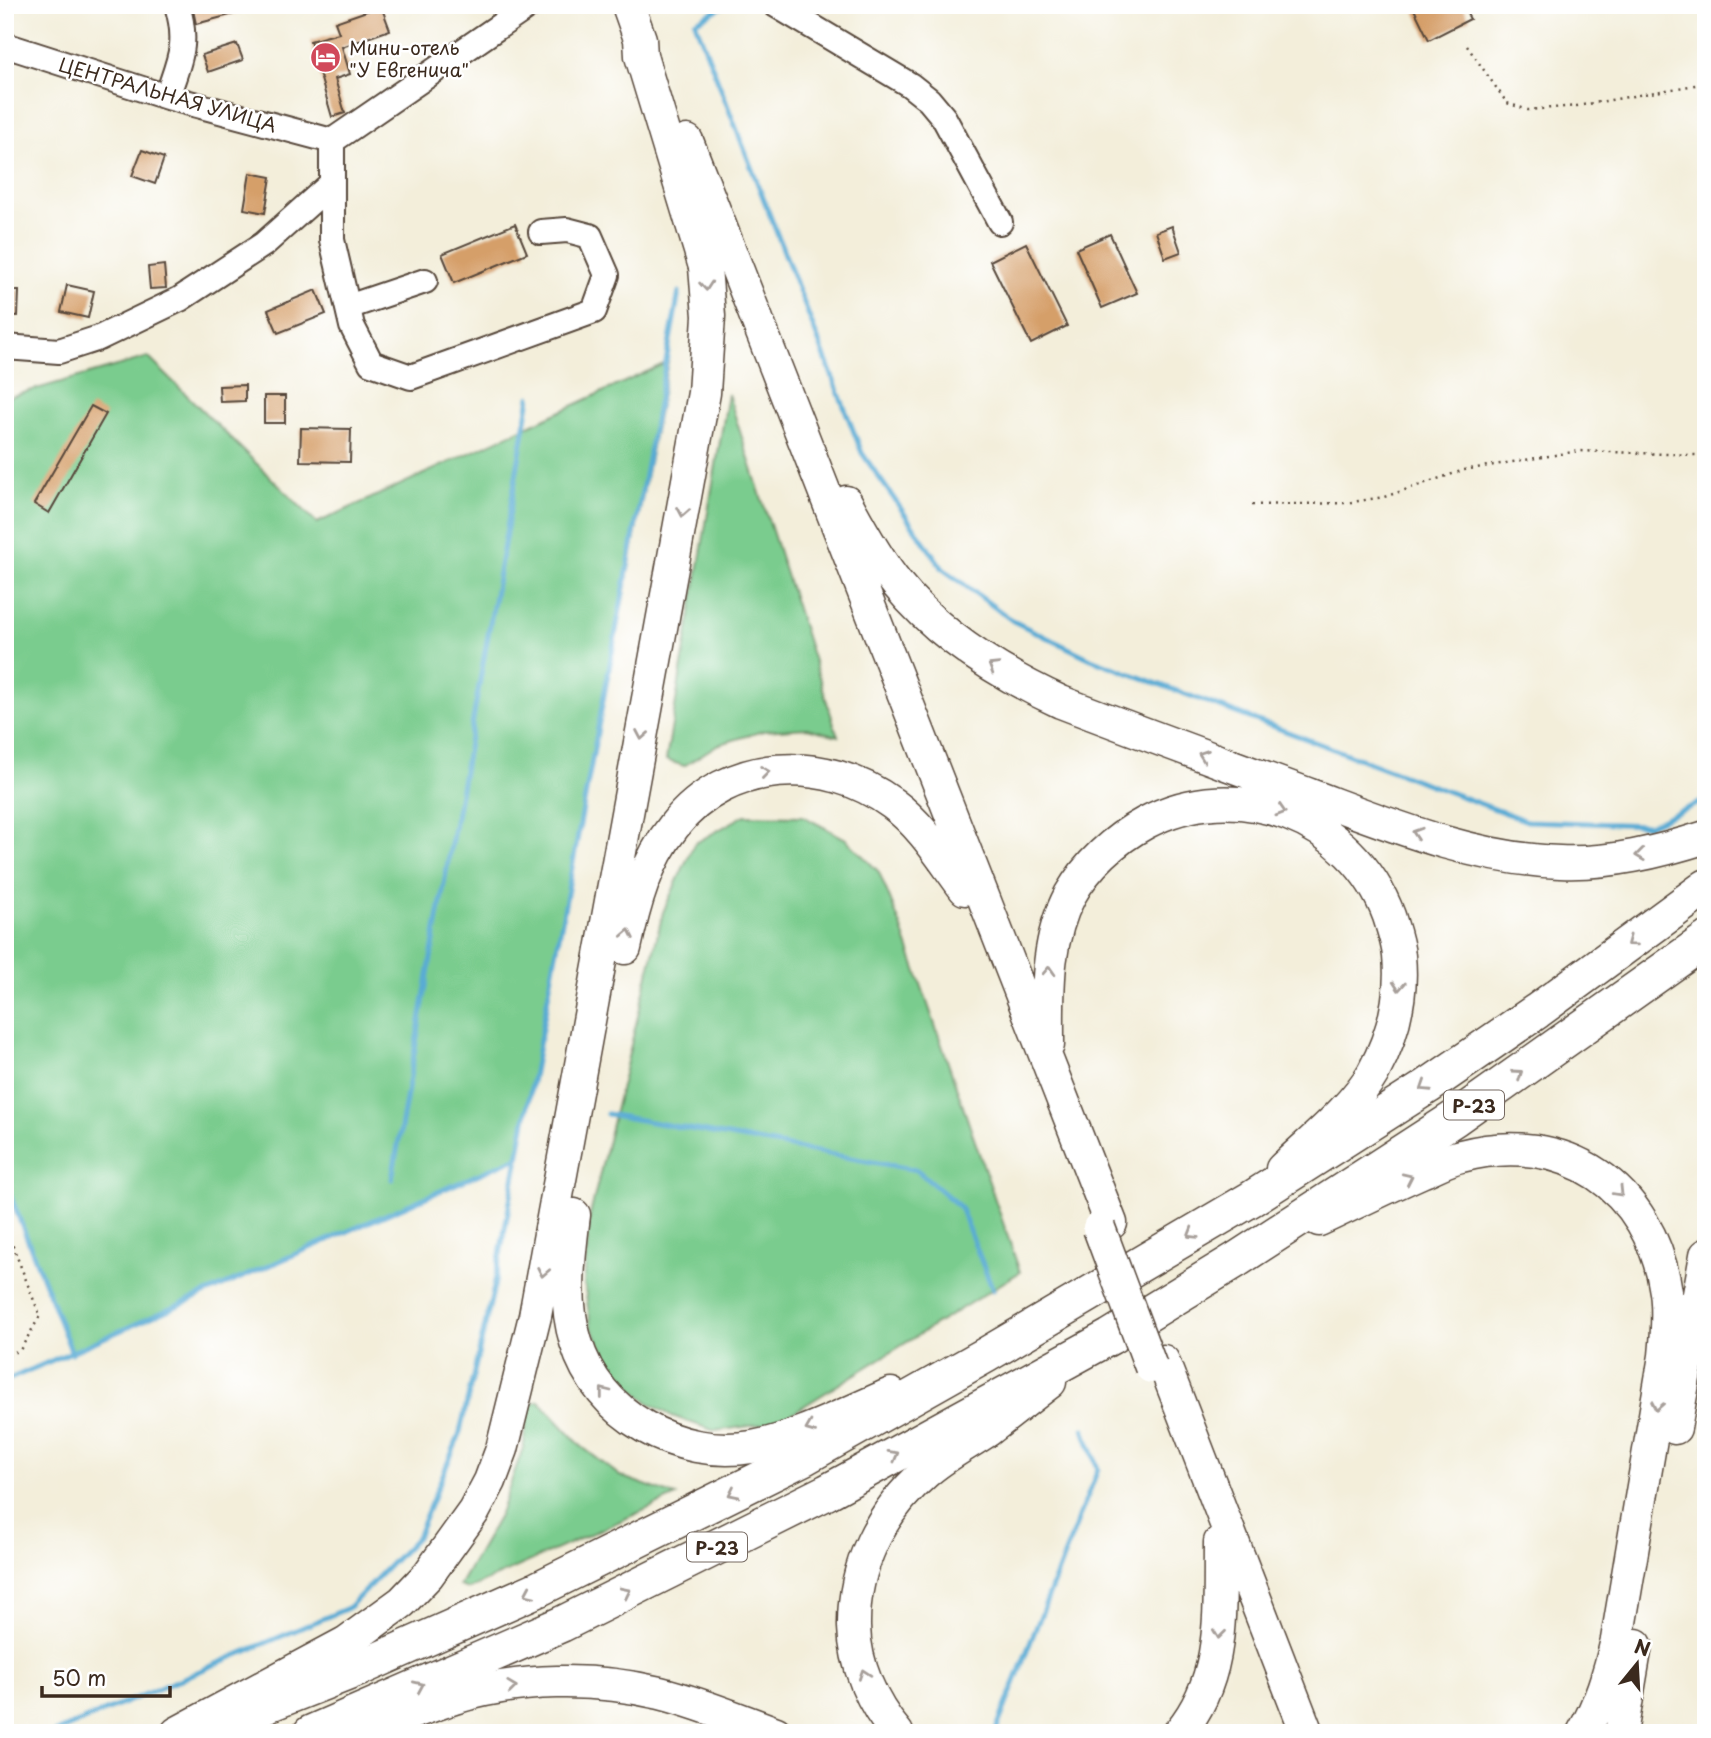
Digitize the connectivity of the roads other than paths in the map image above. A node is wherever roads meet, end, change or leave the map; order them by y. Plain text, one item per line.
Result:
1 (177, 5) edge
2 (530, 5) edge
3 (776, 5) edge
4 (636, 23) edge
5 (5, 45) edge
6 (167, 97) junction
7 (332, 141) junction
8 (331, 184) junction
9 (1000, 222) dead end
10 (541, 232) dead end
11 (425, 281) dead end
12 (348, 307) junction
13 (755, 315) junction
14 (5, 347) edge
15 (1706, 837) edge
16 (1706, 887) edge
17 (965, 889) junction
18 (1706, 940) edge
19 (1048, 1064) junction
20 (1251, 1199) junction
21 (1105, 1225) junction
22 (1706, 1255) edge
23 (1236, 1259) junction
24 (1110, 1337) junction
25 (986, 1355) junction
26 (1157, 1364) junction
27 (1220, 1542) junction
28 (1292, 1695) junction
29 (177, 1733) edge
30 (195, 1733) edge
31 (312, 1733) edge
32 (353, 1733) edge
33 (776, 1733) edge
34 (897, 1733) edge
35 (1179, 1733) edge
36 (1291, 1733) edge
37 (1307, 1733) edge
38 (1321, 1733) edge
39 (1583, 1733) edge
40 (1621, 1733) edge

1 - 6 street
2 - 7 street
3 - 9 street
4 - 13 main road
4 - 17 main road
4 -> 29 main road
5 - 6 street, ЦЕНТРАЛЬНАЯ УЛИЦА
6 - 7 street, ЦЕНТРАЛЬНАЯ УЛИЦА
7 - 8 street
8 - 12 street
8 - 14 street
10 - 12 street
11 - 12 street
15 -> 13 main road
13 - 19 main road
16 -> 20 highway, Р-23
17 - 21 main road
25 -> 17 main road
23 -> 18 highway, Р-23
19 -> 20 main road
19 - 21 main road
20 -> 25 highway, Р-23
21 - 26 main road, bridge
22 - 40 main road
23 - 24 highway, Р-23
23 -> 39 main road
31 -> 24 highway, Р-23
34 -> 24 main road
25 -> 30 highway, Р-23
26 - 27 main road
26 - 28 main road
27 -> 35 main road
27 - 36 main road
28 - 37 main road
28 - 38 main road
32 -> 33 main road

